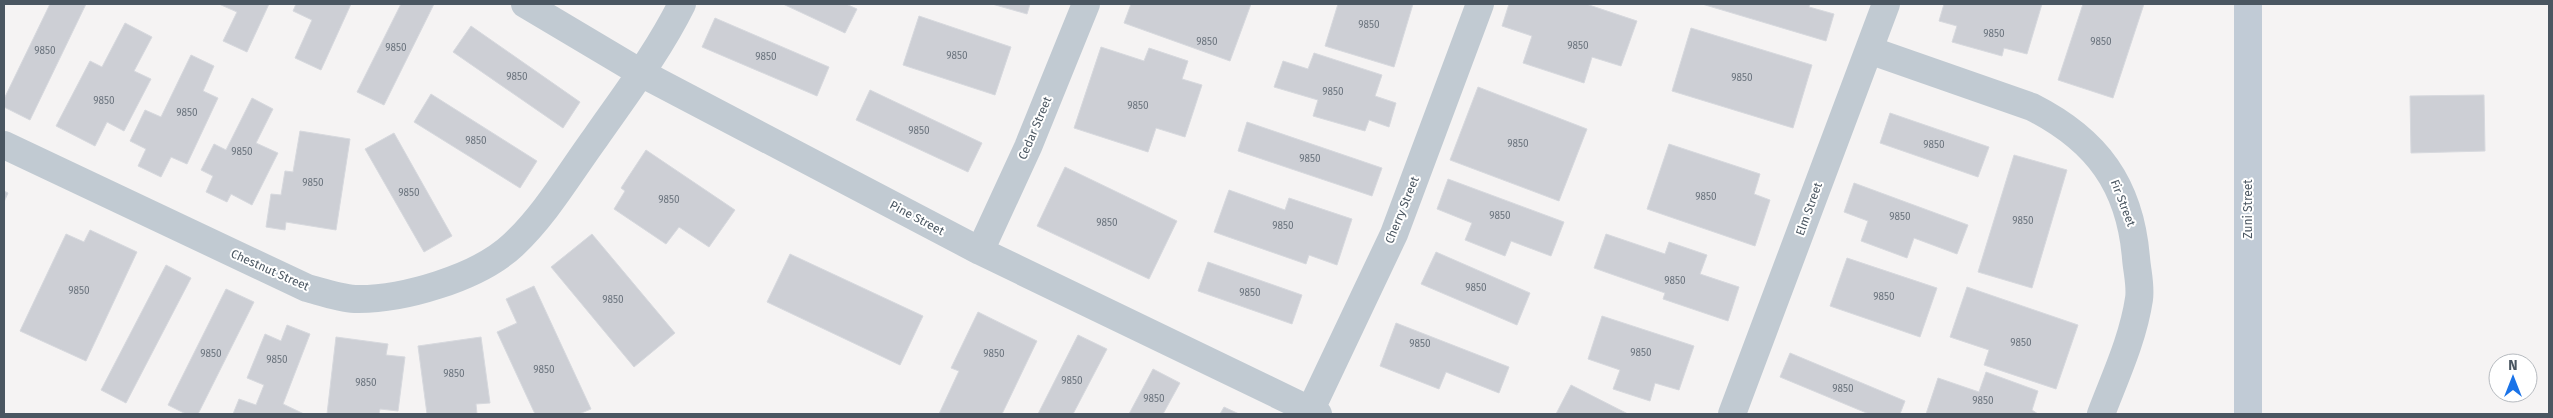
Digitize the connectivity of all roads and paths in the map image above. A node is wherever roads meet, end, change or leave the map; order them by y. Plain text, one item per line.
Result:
1 (525, 4) edge
2 (682, 4) edge
3 (1086, 4) edge
4 (1480, 4) edge
5 (1886, 4) edge
6 (2248, 4) edge
7 (1869, 50) junction
8 (640, 73) junction
9 (4, 145) edge
10 (980, 251) junction
11 (1314, 412) edge
12 (1732, 414) edge
13 (2100, 414) edge
14 (2248, 414) edge

1 - 8 street, Pine Street
2 - 8 street, Chestnut Street
3 - 10 street, Cedar Street
4 - 11 street, Cherry Street
5 - 7 street, Elm Street
6 - 14 street, Zuni Street
7 - 12 street, Elm Street
7 - 13 street, Fir Street
8 - 9 street, Chestnut Street
8 - 10 street, Pine Street
10 - 11 street, Pine Street

